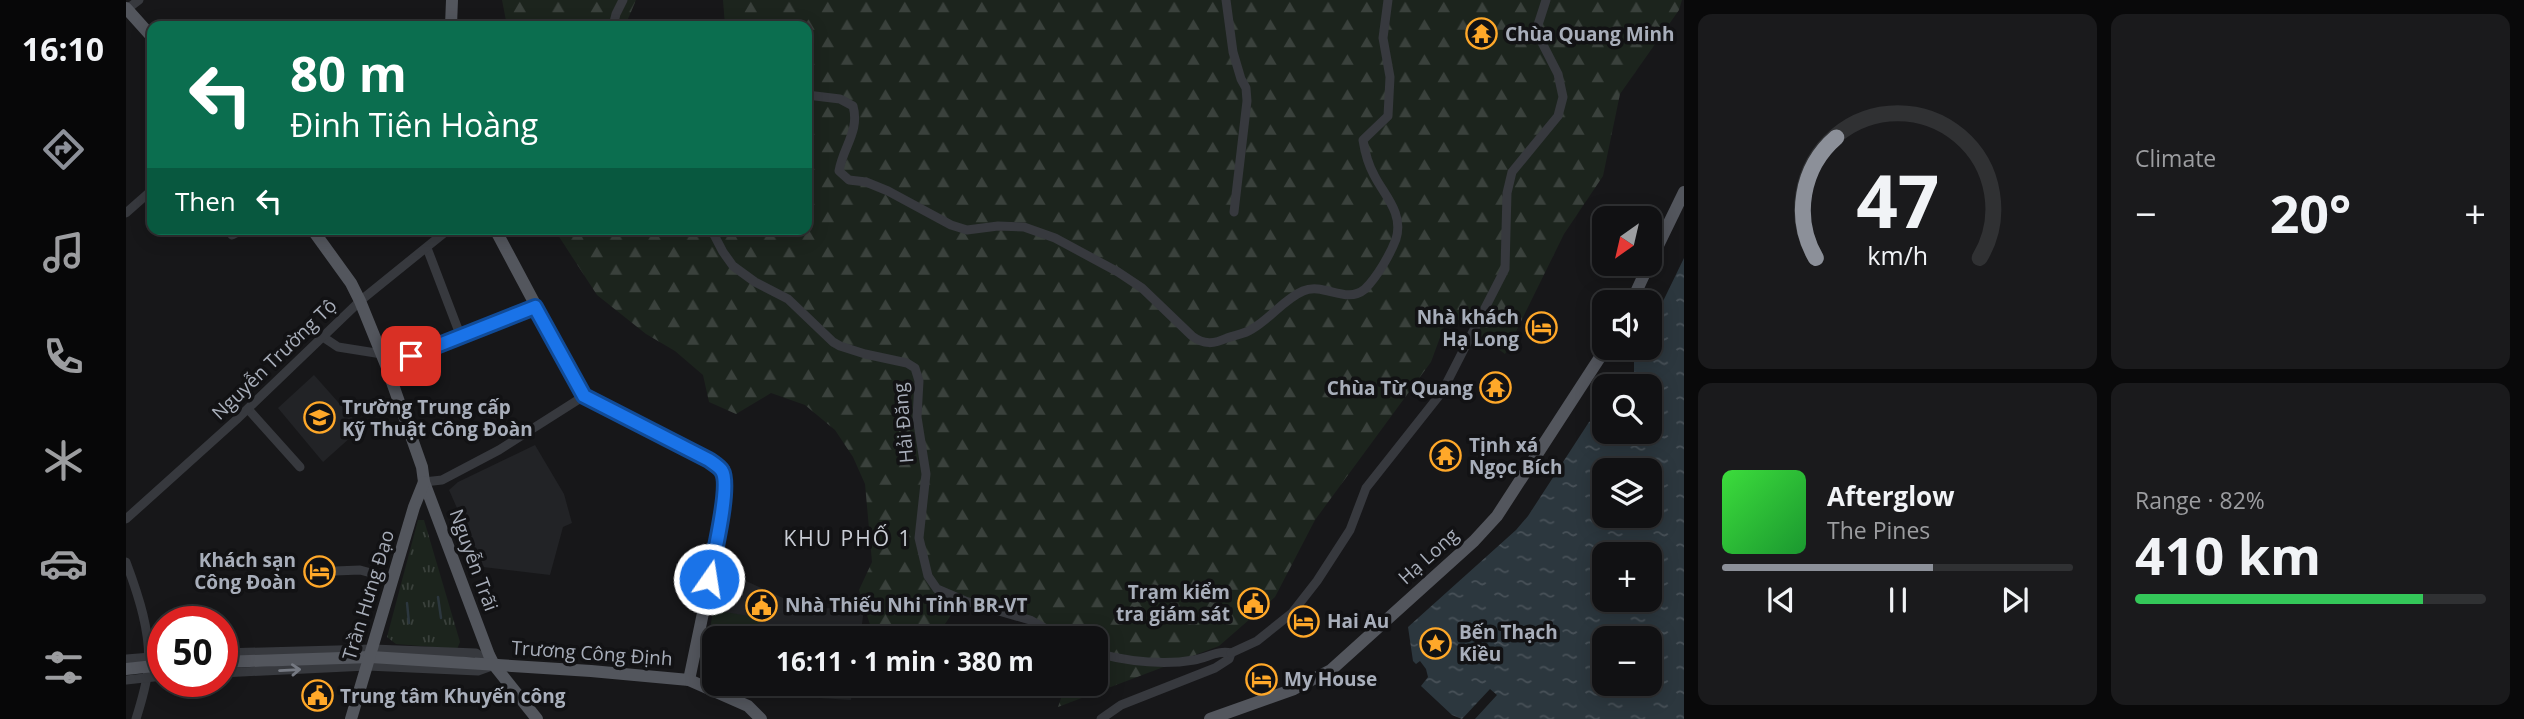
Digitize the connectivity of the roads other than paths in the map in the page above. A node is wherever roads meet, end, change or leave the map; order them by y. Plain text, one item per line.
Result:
1 (139, 0) edge
2 (452, 0) edge
3 (623, 0) edge
4 (1226, 0) edge
5 (1388, 0) edge
6 (1546, 0) edge
7 (126, 10) edge
8 (452, 21) edge
9 (614, 21) edge
10 (147, 32) edge
11 (812, 96) edge
12 (1684, 192) edge
13 (147, 194) edge
14 (1234, 212) dead end
15 (126, 213) edge
16 (316, 235) edge
17 (442, 235) edge
18 (498, 235) edge
19 (714, 235) edge
20 (1662, 238) edge
21 (427, 248) junction
22 (360, 301) junction
23 (535, 307) junction
24 (323, 337) junction
25 (461, 337) junction
26 (384, 360) junction
27 (1598, 360) edge
28 (584, 396) junction
29 (248, 409) junction
30 (300, 467) dead end
31 (424, 482) junction
32 (126, 519) edge
33 (126, 562) edge
34 (335, 571) dead end
35 (393, 579) junction
36 (1041, 626) edge
37 (1231, 653) junction
38 (1108, 656) edge
39 (370, 657) junction
40 (147, 658) edge
41 (126, 659) edge
42 (238, 660) edge
43 (494, 665) junction
44 (147, 667) edge
45 (147, 667) edge
46 (147, 668) edge
47 (126, 669) edge
48 (147, 671) edge
49 (126, 680) edge
50 (688, 680) junction
51 (136, 719) edge
52 (351, 719) edge
53 (537, 719) edge
54 (761, 719) edge
55 (1101, 719) edge
56 (1210, 719) edge

1 - 7 street
2 - 8 main road
3 - 9 street
4 - 14 street
5 - 11 street
6 - 37 street
7 - 10 main road
12 - 20 main road
13 - 15 street
16 - 22 main road, Nguyễn Trãi
17 - 21 street, Nguyễn Trường Tộ
18 - 23 main road
19 - 36 street, Hải Đăng
21 - 22 street, Nguyễn Trường Tộ
21 - 25 street
22 - 24 street, Nguyễn Trường Tộ
22 - 26 main road, Nguyễn Trãi
23 - 25 street
23 - 28 main road
24 - 26 street
24 - 29 street, Nguyễn Trường Tộ
25 - 26 street
26 - 31 main road, Nguyễn Trãi
27 - 56 main road, Hạ Long
28 - 31 street
28 - 50 main road
29 - 30 street
29 - 32 street, Nguyễn Trường Tộ
31 - 35 main road, Trần Hưng Đạo
31 - 43 main road, Nguyễn Trãi
33 - 40 street
34 - 35 street
35 - 39 main road, Trần Hưng Đạo
37 - 38 street
37 - 55 street
39 - 42 main road, Trương Công Định
39 - 43 main road, Trương Công Định
39 - 52 main road, Trần Hưng Đạo
41 - 44 street
43 - 50 main road, Trương Công Định
43 - 53 main road, Nguyễn Trãi
45 - 47 main road
46 - 49 street
48 - 51 street
50 - 54 main road, Trương Công Định

